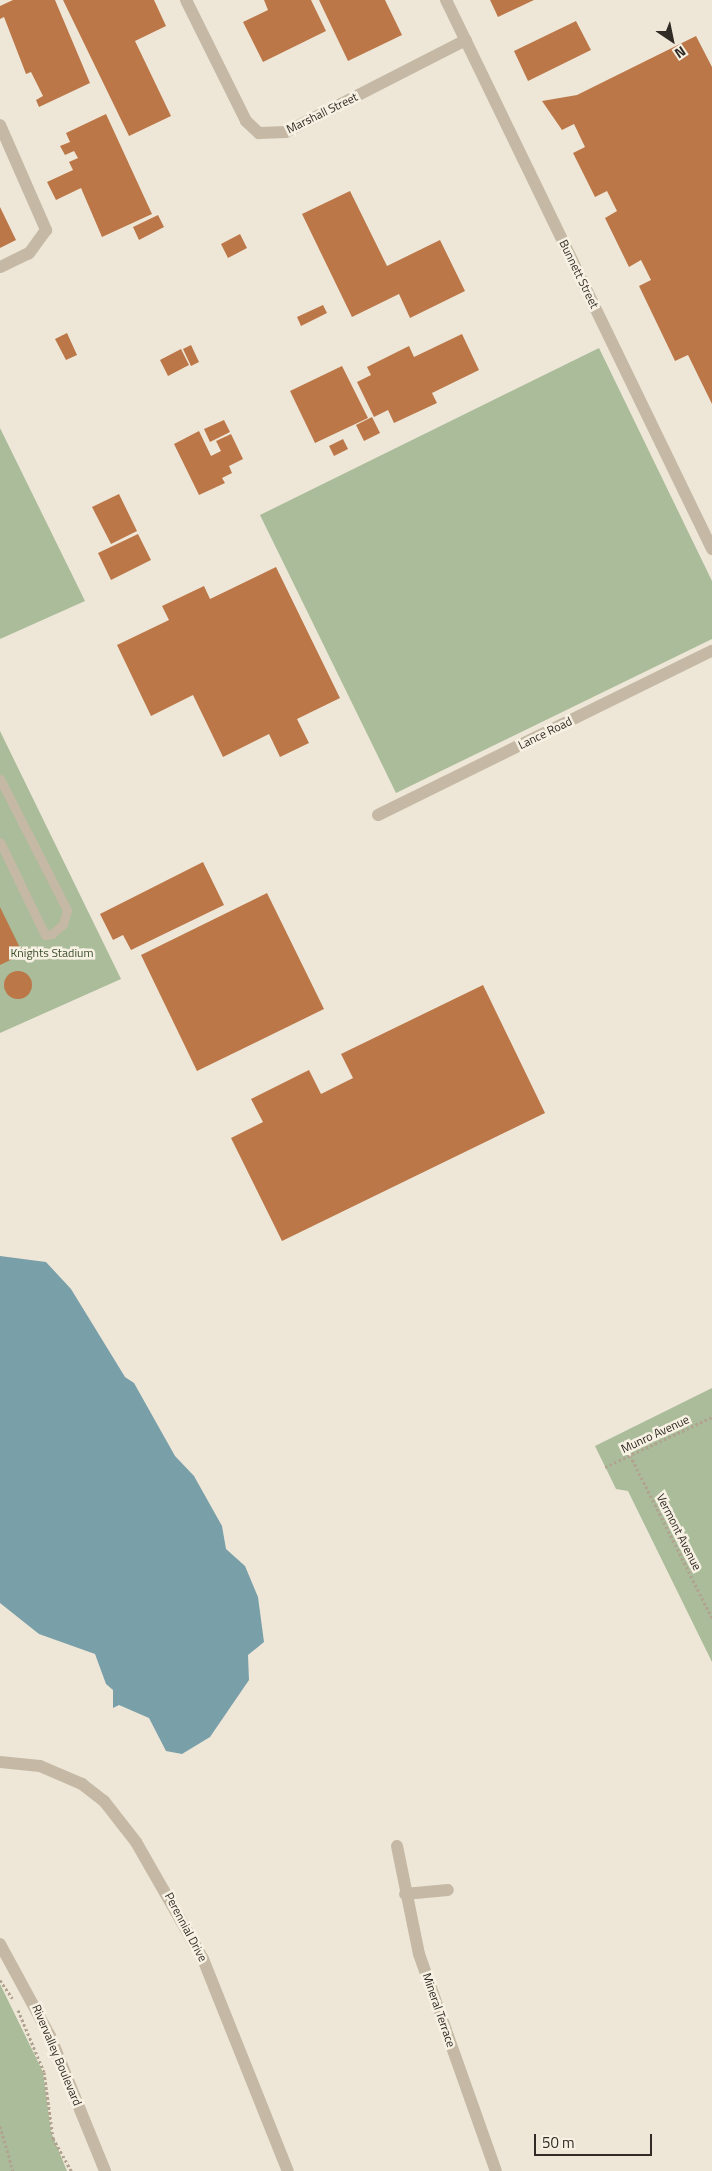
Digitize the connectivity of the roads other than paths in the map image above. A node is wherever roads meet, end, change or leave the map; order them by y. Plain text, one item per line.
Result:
1 (186, 0) edge
2 (446, 0) edge
3 (466, 40) junction
4 (0, 125) edge
5 (0, 267) edge
6 (712, 549) edge
7 (712, 651) edge
8 (0, 779) edge
9 (378, 815) dead end
10 (0, 842) edge
11 (0, 1762) edge
12 (397, 1846) dead end
13 (448, 1890) dead end
14 (405, 1894) junction
15 (0, 1944) edge
16 (105, 2171) edge
17 (288, 2171) edge
18 (496, 2171) edge

1 - 3 street, Marshall Street
2 - 3 street, Bunnett Street
3 - 6 street, Bunnett Street
4 - 5 street
7 - 9 street, Lance Road
8 - 10 lane
11 - 17 street, Perennial Drive
12 - 14 street, Mineral Terrace
13 - 14 street
14 - 18 street, Mineral Terrace
15 - 16 street, Rivervalley Boulevard

